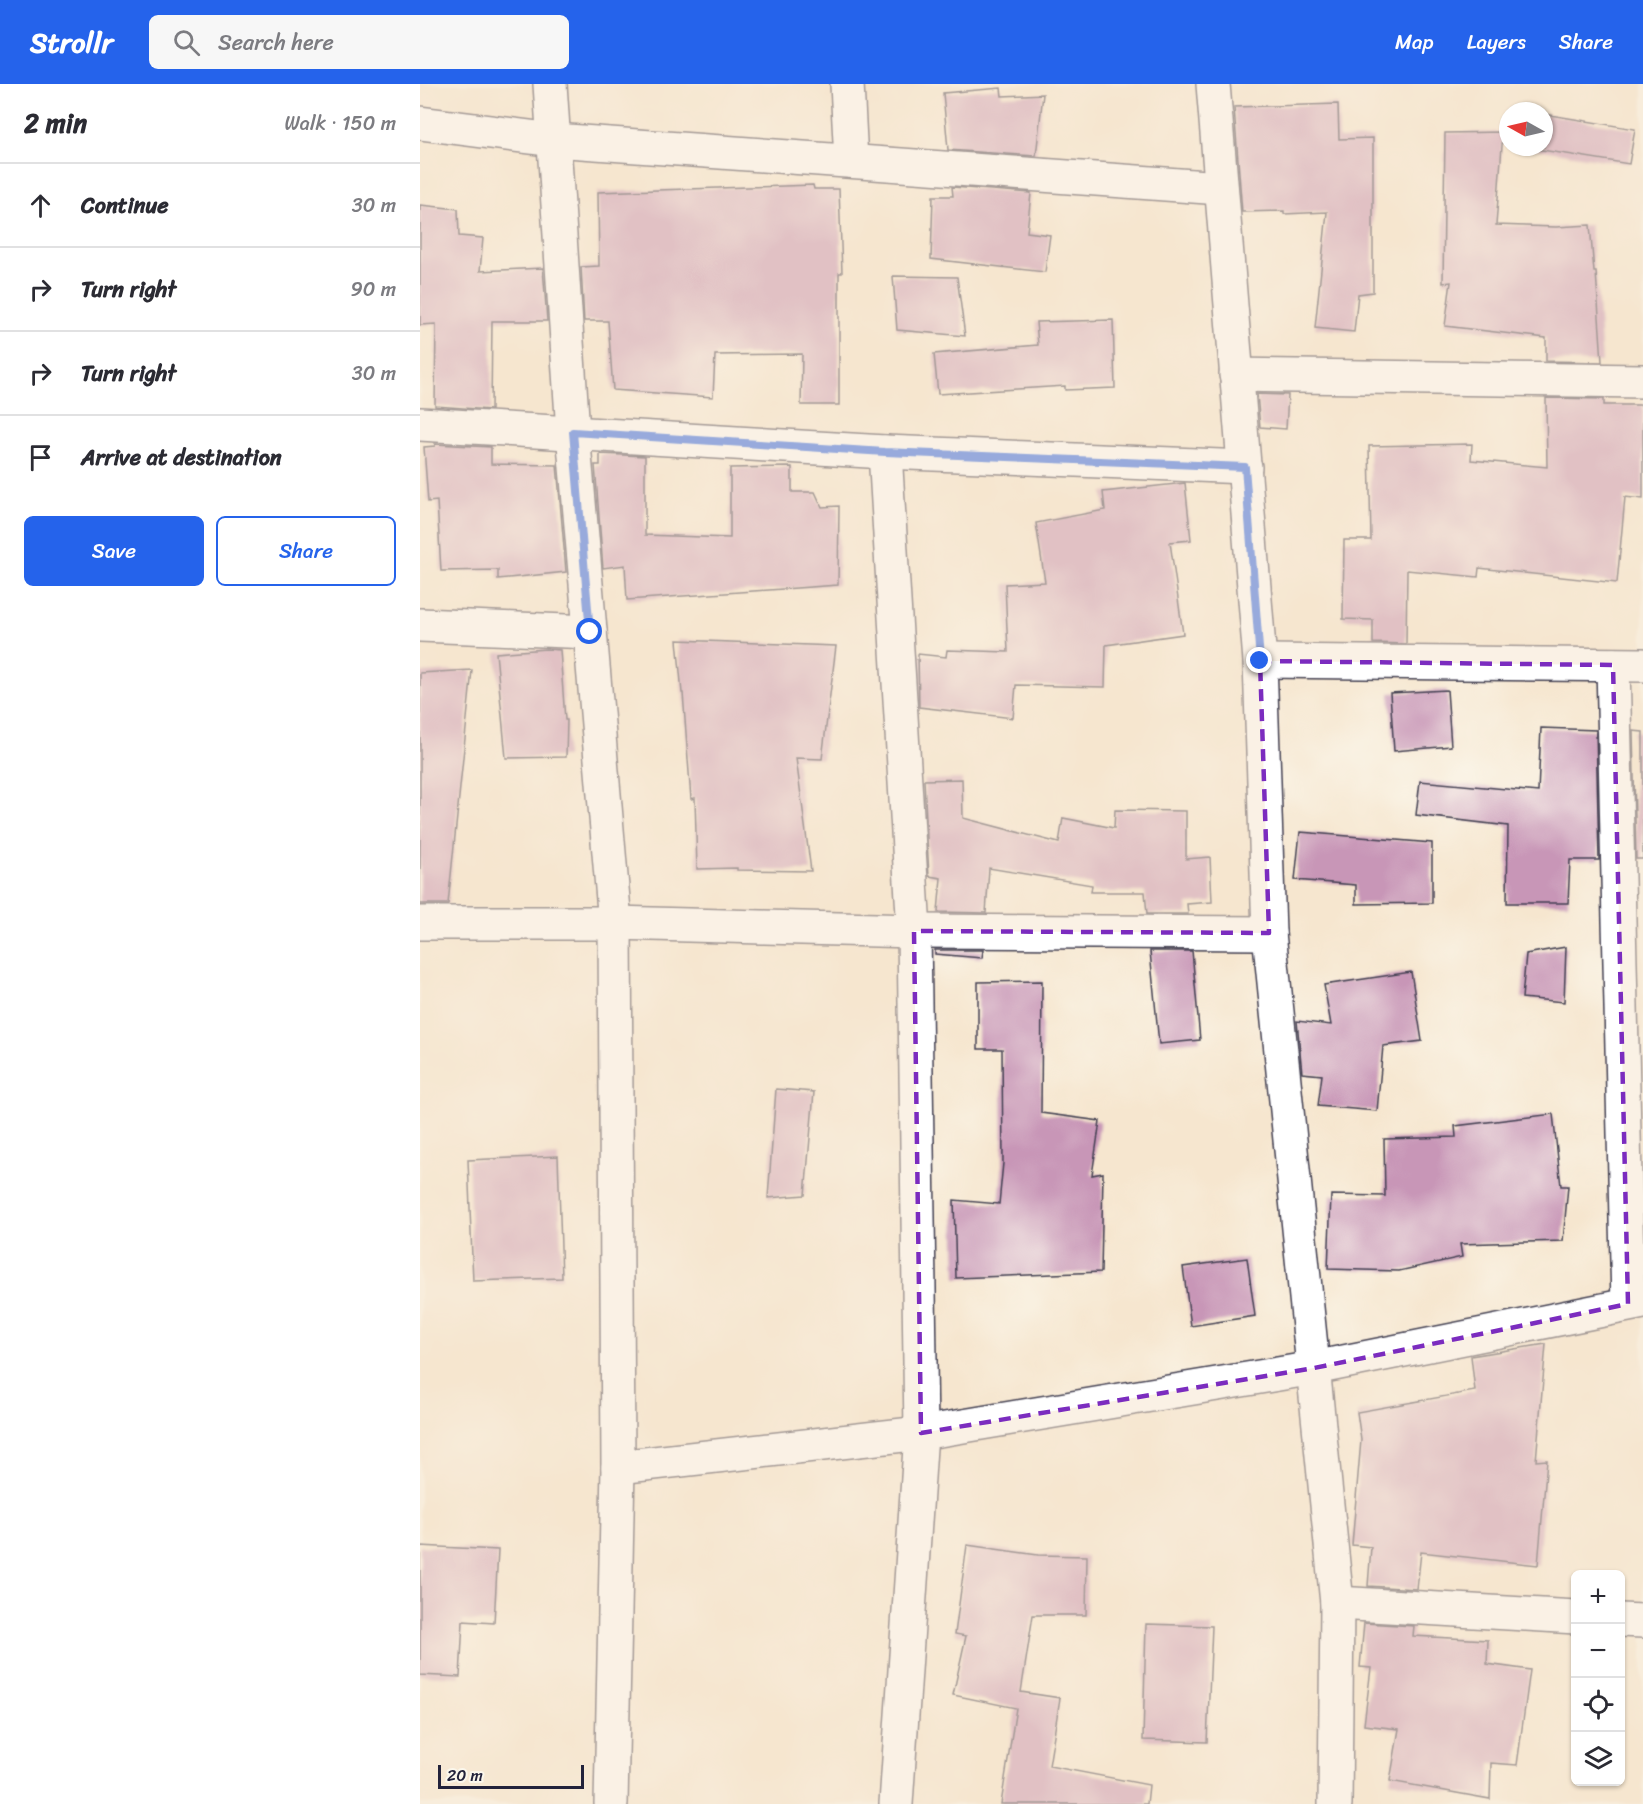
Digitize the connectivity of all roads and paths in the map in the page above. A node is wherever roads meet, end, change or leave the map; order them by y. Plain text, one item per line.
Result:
1 (550, 84) edge
2 (847, 84) edge
3 (1213, 84) edge
4 (420, 123) edge
5 (554, 140) junction
6 (851, 161) junction
7 (1221, 188) junction
8 (1236, 375) junction
9 (1643, 381) edge
10 (420, 424) edge
11 (573, 432) junction
12 (885, 452) junction
13 (1245, 467) junction
14 (420, 625) edge
15 (590, 632) junction
16 (1260, 661) junction
17 (1628, 665) edge
18 (420, 923) edge
19 (615, 923) junction
20 (914, 931) junction
21 (1269, 933) junction
22 (1635, 1303) edge
23 (1314, 1368) junction
24 (921, 1433) junction
25 (618, 1467) junction
26 (1337, 1603) junction
27 (1571, 1617) edge
28 (1625, 1620) edge
29 (1643, 1621) edge
30 (611, 1804) edge
31 (896, 1804) edge
32 (1335, 1804) edge

1 - 5 street
2 - 6 street
3 - 7 street
4 - 5 street
5 - 6 street
5 - 11 street
6 - 7 street
7 - 8 street
8 - 9 street
8 - 13 street
10 - 11 street
11 - 12 street
11 - 15 street
12 - 13 street
12 - 20 street
13 - 16 street
14 - 15 street
15 - 19 street
16 - 17 street
16 - 21 street
17 - 22 street
18 - 19 street
19 - 20 street
19 - 25 street
20 - 21 street
20 - 24 street
21 - 23 street
22 - 23 street
23 - 24 street
23 - 26 street
24 - 25 street
24 - 31 street
25 - 30 street
26 - 27 street
26 - 32 street
28 - 29 street

